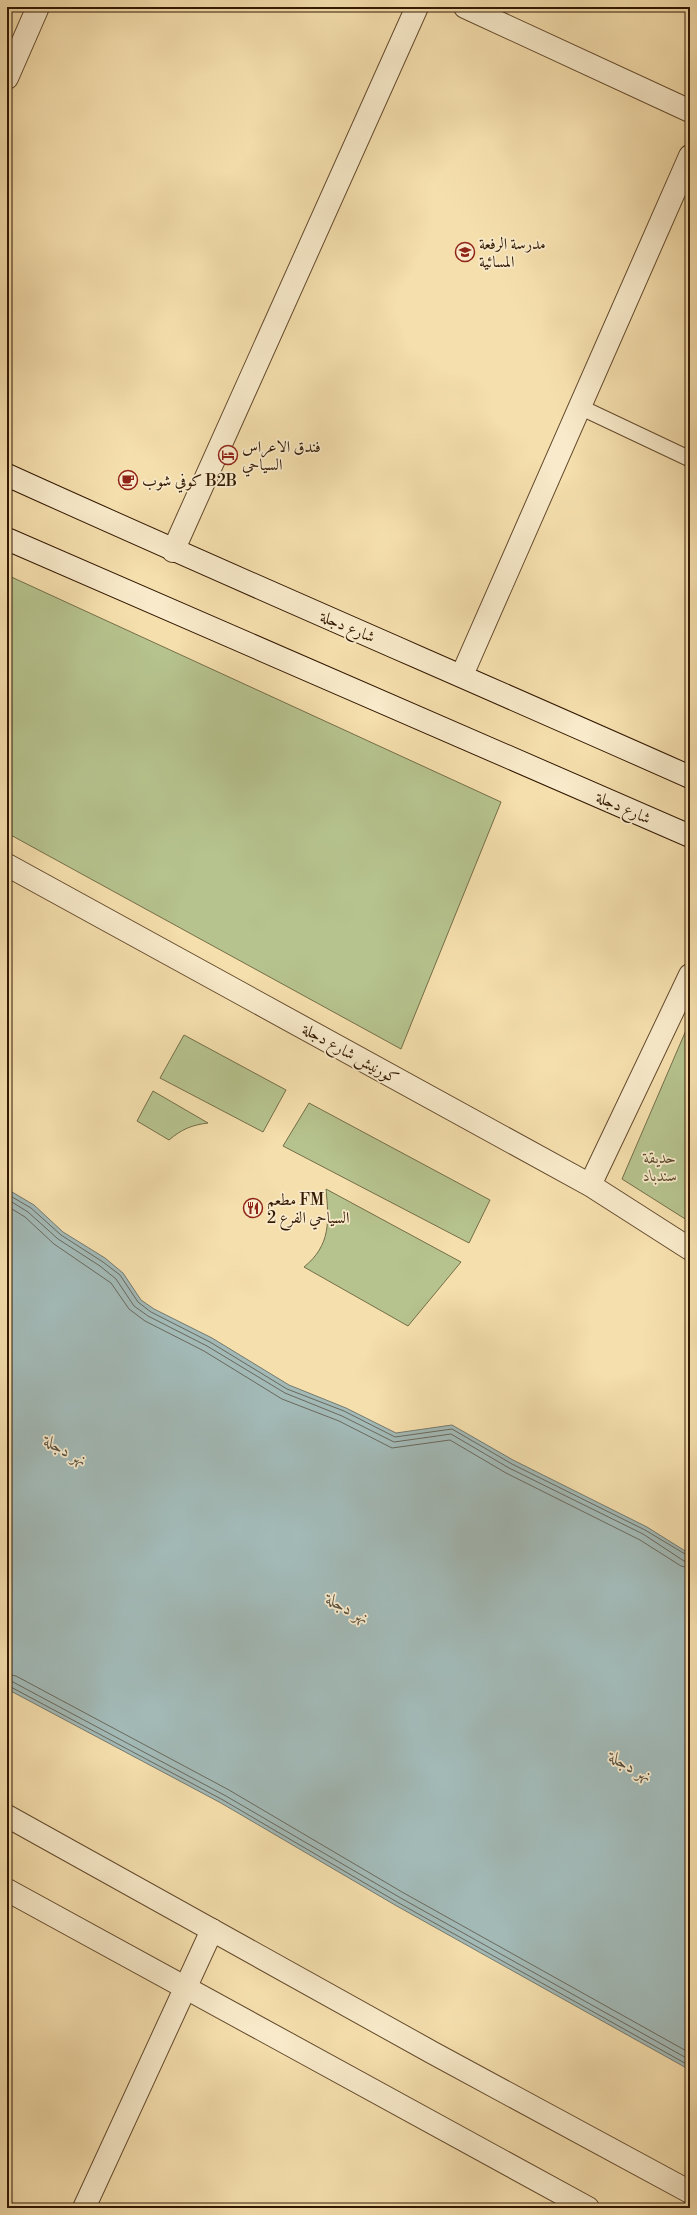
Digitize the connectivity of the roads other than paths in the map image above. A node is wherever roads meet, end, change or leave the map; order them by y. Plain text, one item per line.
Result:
1 (38, 7) edge
2 (417, 7) edge
3 (465, 7) edge
4 (7, 78) edge
5 (690, 111) edge
6 (690, 156) edge
7 (580, 407) junction
8 (690, 459) edge
9 (7, 475) edge
10 (7, 539) edge
11 (173, 551) junction
12 (462, 675) junction
13 (690, 777) edge
14 (690, 836) edge
15 (7, 864) edge
16 (690, 975) edge
17 (590, 1185) junction
18 (690, 1249) edge
19 (7, 1816) edge
20 (7, 1890) edge
21 (212, 1930) junction
22 (187, 1987) junction
23 (690, 2192) edge
24 (84, 2208) edge
25 (588, 2208) edge

1 - 4 street
2 - 11 street
3 - 5 street
6 - 7 street
7 - 8 lane
7 - 12 street
9 - 11 street, شارع دجلة
10 - 14 street, شارع دجلة
11 - 12 street, شارع دجلة
12 - 13 street, شارع دجلة
15 - 17 street, كورنيش شارع دجلة
16 - 17 street
17 - 18 street, كورنيش شارع دجلة
19 - 21 street
20 - 22 street
21 - 22 street
21 - 23 street
22 - 24 street
22 - 25 street

